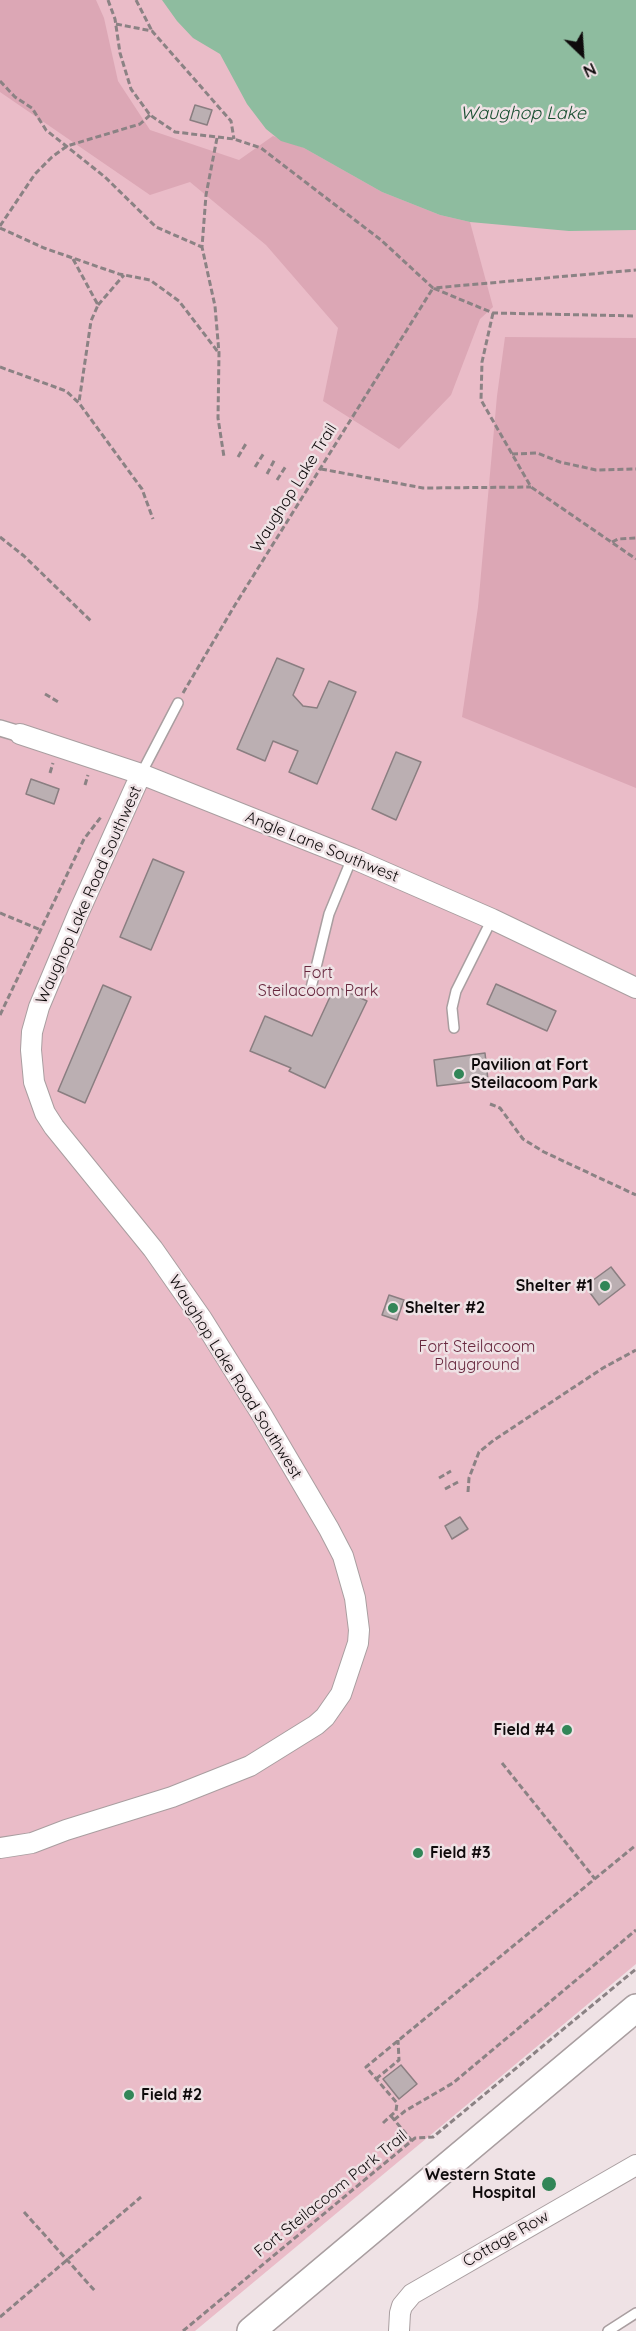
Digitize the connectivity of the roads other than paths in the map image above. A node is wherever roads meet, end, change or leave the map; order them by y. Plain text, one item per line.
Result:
1 (178, 703) road end
2 (0, 728) edge
3 (20, 734) joint
4 (141, 774) junction
5 (352, 858) junction
6 (492, 920) junction
7 (311, 988) dead end
8 (636, 988) edge
9 (454, 1028) dead end
10 (0, 1848) edge
11 (636, 2008) edge
12 (636, 2165) edge
13 (636, 2313) edge
14 (250, 2331) edge
15 (399, 2331) edge
16 (608, 2331) edge

1 - 4 lane, Waughop Lake Road Southwest
2 - 3 street, Angle Lane Southwest
3 - 4 street, Angle Lane Southwest
4 - 5 street, Angle Lane Southwest
4 - 10 street, Waughop Lake Road Southwest
5 - 6 street, Angle Lane Southwest
5 - 7 lane
6 - 8 street, Angle Lane Southwest
6 - 9 lane
11 - 14 main road
12 - 15 street, Cottage Row
13 - 16 lane

